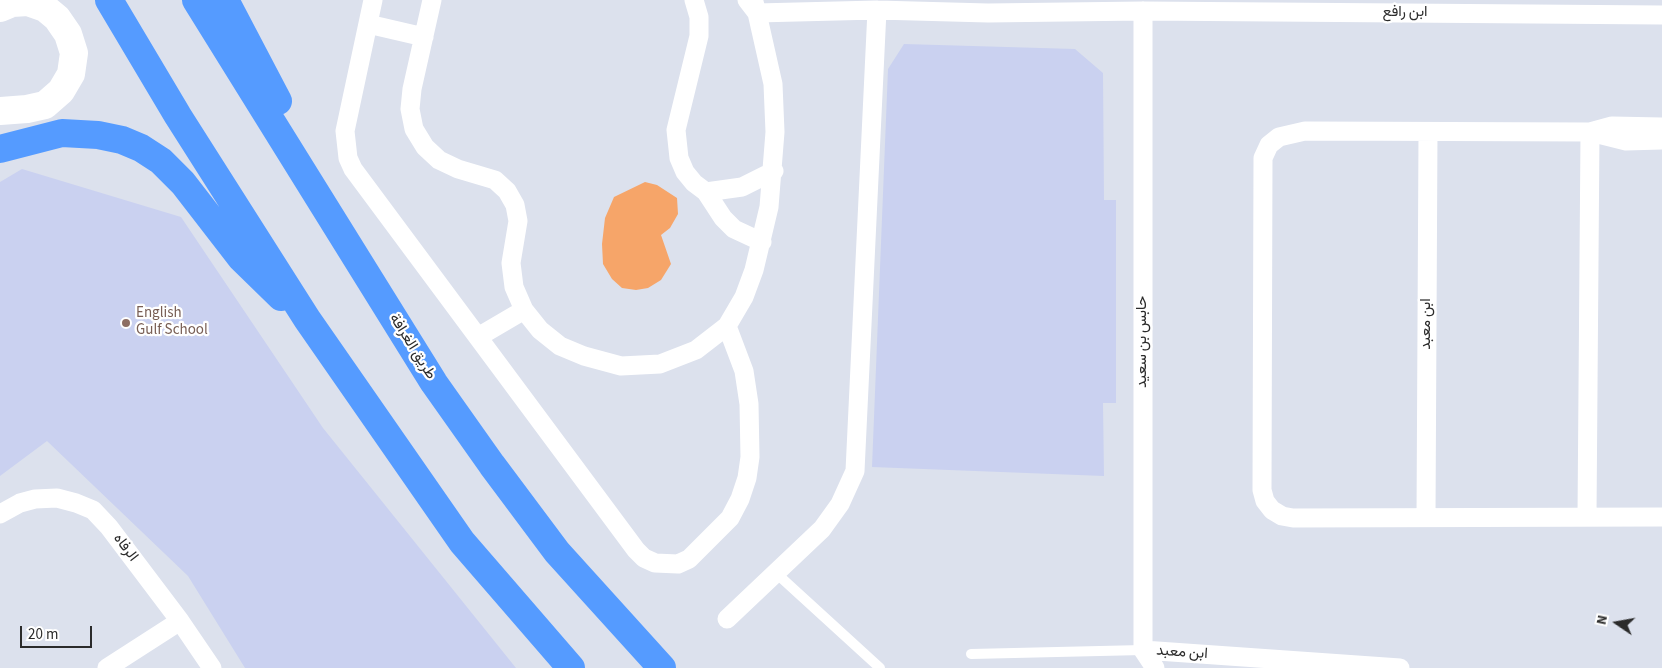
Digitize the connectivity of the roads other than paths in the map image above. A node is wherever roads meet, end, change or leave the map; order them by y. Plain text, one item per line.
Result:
1 (109, 0) edge
2 (196, 0) edge
3 (225, 0) edge
4 (373, 0) edge
5 (432, 0) edge
6 (694, 0) edge
7 (753, 4) edge
8 (988, 6) edge
9 (0, 8) edge
10 (877, 10) junction
11 (1143, 11) junction
12 (1662, 15) edge
13 (368, 24) junction
14 (424, 36) junction
15 (0, 111) edge
16 (1662, 127) edge
17 (1428, 132) junction
18 (1590, 132) junction
19 (1662, 140) edge
20 (0, 149) edge
21 (774, 171) junction
22 (706, 192) junction
23 (328, 212) junction
24 (762, 242) junction
25 (524, 310) junction
26 (307, 319) junction
27 (727, 326) junction
28 (478, 337) junction
29 (0, 514) edge
30 (1586, 516) junction
31 (1426, 517) junction
32 (1662, 517) edge
33 (776, 573) junction
34 (727, 619) dead end
35 (180, 620) junction
36 (1143, 650) junction
37 (971, 654) dead end
38 (107, 668) edge
39 (212, 668) edge
40 (571, 668) edge
41 (662, 668) edge
42 (880, 668) edge
43 (1155, 668) edge
44 (1400, 668) edge

1 - 26 highway
2 - 23 highway, طريق الغرافة
3 - 23 highway
4 - 13 street
5 - 14 street
6 - 22 street
7 - 10 street, ابن رافع
7 - 21 street
8 - 10 street, ابن رافع
8 - 11 street, ابن رافع
9 - 15 main road
10 - 33 street
11 - 12 street, ابن رافع
11 - 36 street, حابس بن سعيد
13 - 14 street
13 - 28 street
14 - 25 street
16 - 18 street
17 - 18 street
17 - 31 street, ابن معبد
17 - 31 street
18 - 19 street
18 - 30 street
20 - 26 highway
21 - 22 street
21 - 24 street
22 - 24 street
23 - 41 highway, طريق الغرافة
24 - 27 street
25 - 27 street
25 - 28 street
26 - 40 highway
27 - 28 street
29 - 35 street, الرفاه
30 - 31 street
30 - 32 street
33 - 34 street
33 - 42 lane
35 - 38 street
35 - 39 street, الرفاه
36 - 37 lane
36 - 43 street
36 - 44 street, ابن معبد

